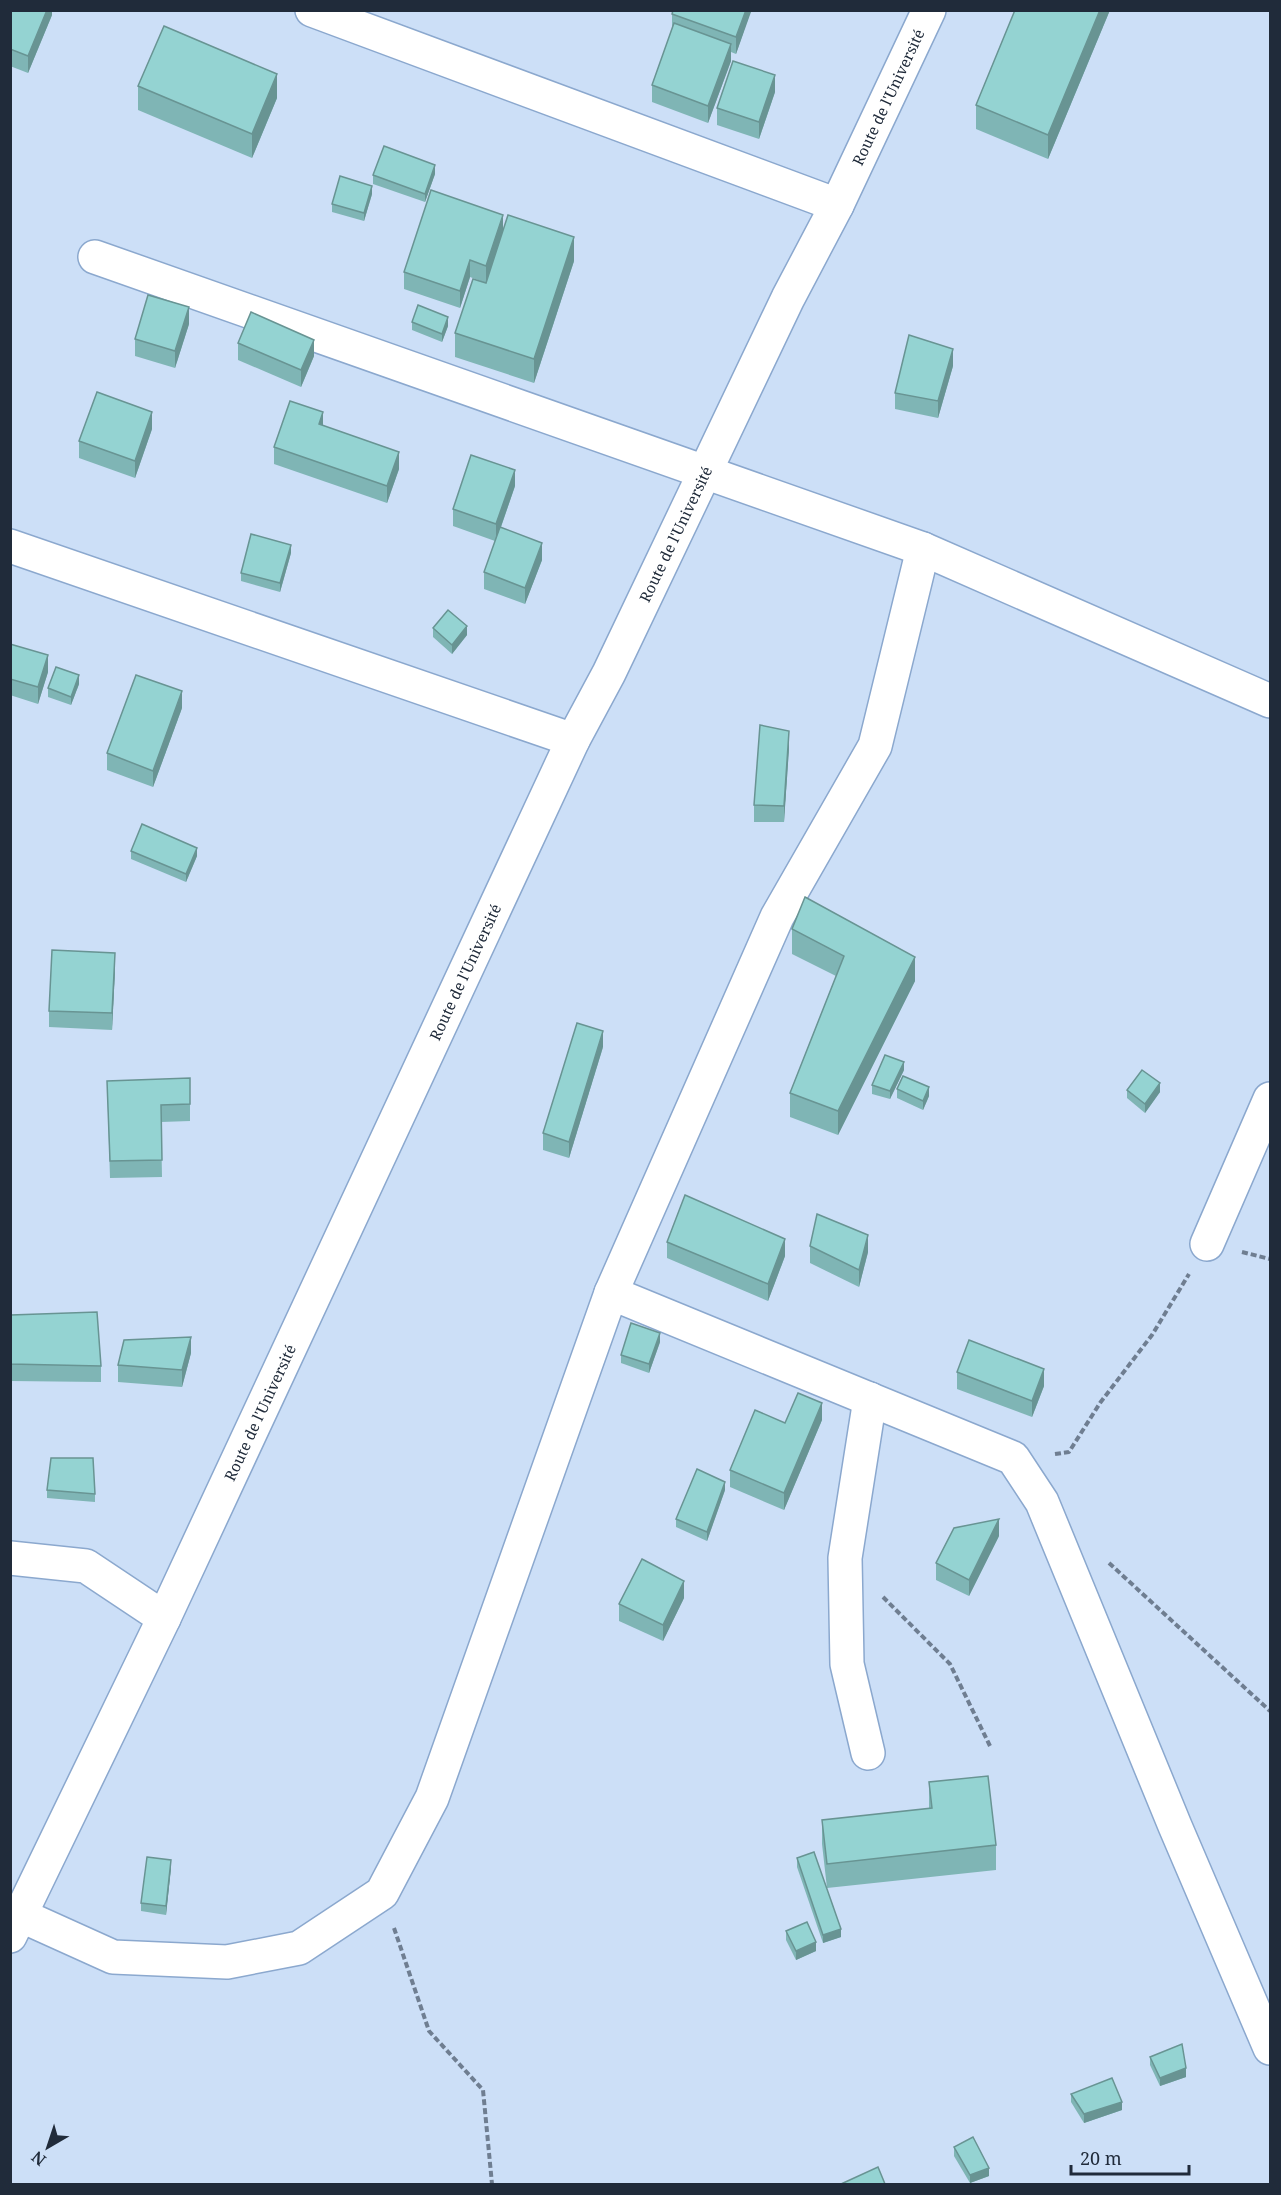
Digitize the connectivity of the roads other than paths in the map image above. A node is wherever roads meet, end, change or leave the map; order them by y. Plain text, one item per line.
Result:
1 (312, 10) edge
2 (929, 10) edge
3 (837, 205) junction
4 (95, 257) dead end
5 (706, 471) junction
6 (10, 546) edge
7 (923, 549) junction
8 (1270, 701) edge
9 (573, 740) junction
10 (1270, 1099) edge
11 (1207, 1244) road end
12 (611, 1293) junction
13 (870, 1399) junction
14 (10, 1558) edge
15 (164, 1618) junction
16 (868, 1753) dead end
17 (15, 1925) edge
18 (1270, 2048) edge

1 - 3 street
2 - 3 street, Route de l'Université
3 - 5 street, Route de l'Université
4 - 5 street
5 - 7 street
5 - 9 street, Route de l'Université
6 - 9 street
7 - 8 street
7 - 12 street
9 - 15 street, Route de l'Université
10 - 11 street
12 - 13 street
12 - 17 street
13 - 16 street
13 - 18 street
14 - 15 street
15 - 17 street, Route de l'Université

